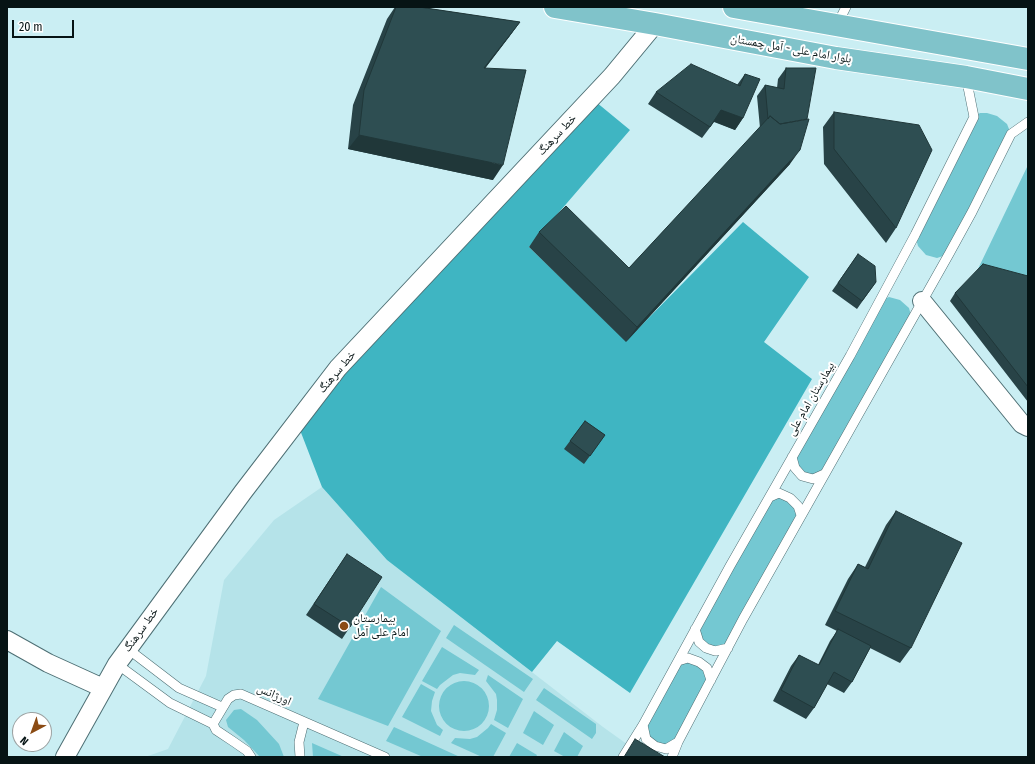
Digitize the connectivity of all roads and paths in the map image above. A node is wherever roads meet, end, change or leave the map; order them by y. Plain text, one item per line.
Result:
1 (555, 7) edge
2 (734, 7) edge
3 (841, 16) edge
4 (655, 24) junction
5 (836, 58) junction
6 (1028, 59) edge
7 (966, 77) junction
8 (1028, 89) edge
9 (1028, 122) edge
10 (922, 301) junction
11 (1028, 427) edge
12 (792, 456) junction
13 (824, 474) junction
14 (770, 497) junction
15 (801, 515) junction
16 (696, 630) junction
17 (7, 640) edge
18 (728, 648) junction
19 (128, 649) junction
20 (678, 661) junction
21 (117, 664) junction
22 (711, 680) junction
23 (103, 688) junction
24 (222, 708) junction
25 (304, 722) junction
26 (212, 724) junction
27 (643, 725) junction
28 (678, 742) junction
29 (65, 757) edge
30 (251, 757) edge
31 (300, 757) edge
32 (384, 757) edge
33 (623, 757) edge
34 (672, 757) edge

1 - 4 main road, بلوار امام علی - آمل چمستان
2 - 3 main road
3 - 5 main road
3 - 6 main road
4 - 5 main road, بلوار امام علی - آمل چمستان
4 - 19 street, خط سرهنگ
5 - 7 main road, بلوار امام علی - آمل چمستان
7 - 8 main road, بلوار امام علی - آمل چمستان
7 - 12 lane, بیمارستان امام علی
9 - 10 lane
10 - 11 street
10 - 13 lane
12 - 13 lane
12 - 14 lane, بیمارستان امام علی
13 - 15 lane
14 - 15 lane
14 - 16 lane, بیمارستان امام علی
15 - 18 lane
16 - 18 lane
16 - 20 lane, بیمارستان امام علی
17 - 23 street
18 - 22 lane
19 - 21 street, خط سرهنگ
19 - 24 lane
20 - 22 lane
20 - 27 lane, بیمارستان امام علی
21 - 23 street, خط سرهنگ
21 - 26 lane
22 - 28 lane
23 - 29 street, خط سرهنگ
24 - 25 lane, اورژانس
24 - 26 lane, اورژانس
25 - 31 lane
25 - 32 lane, اورژانس
26 - 30 lane
27 - 28 lane
27 - 33 lane
28 - 34 lane

